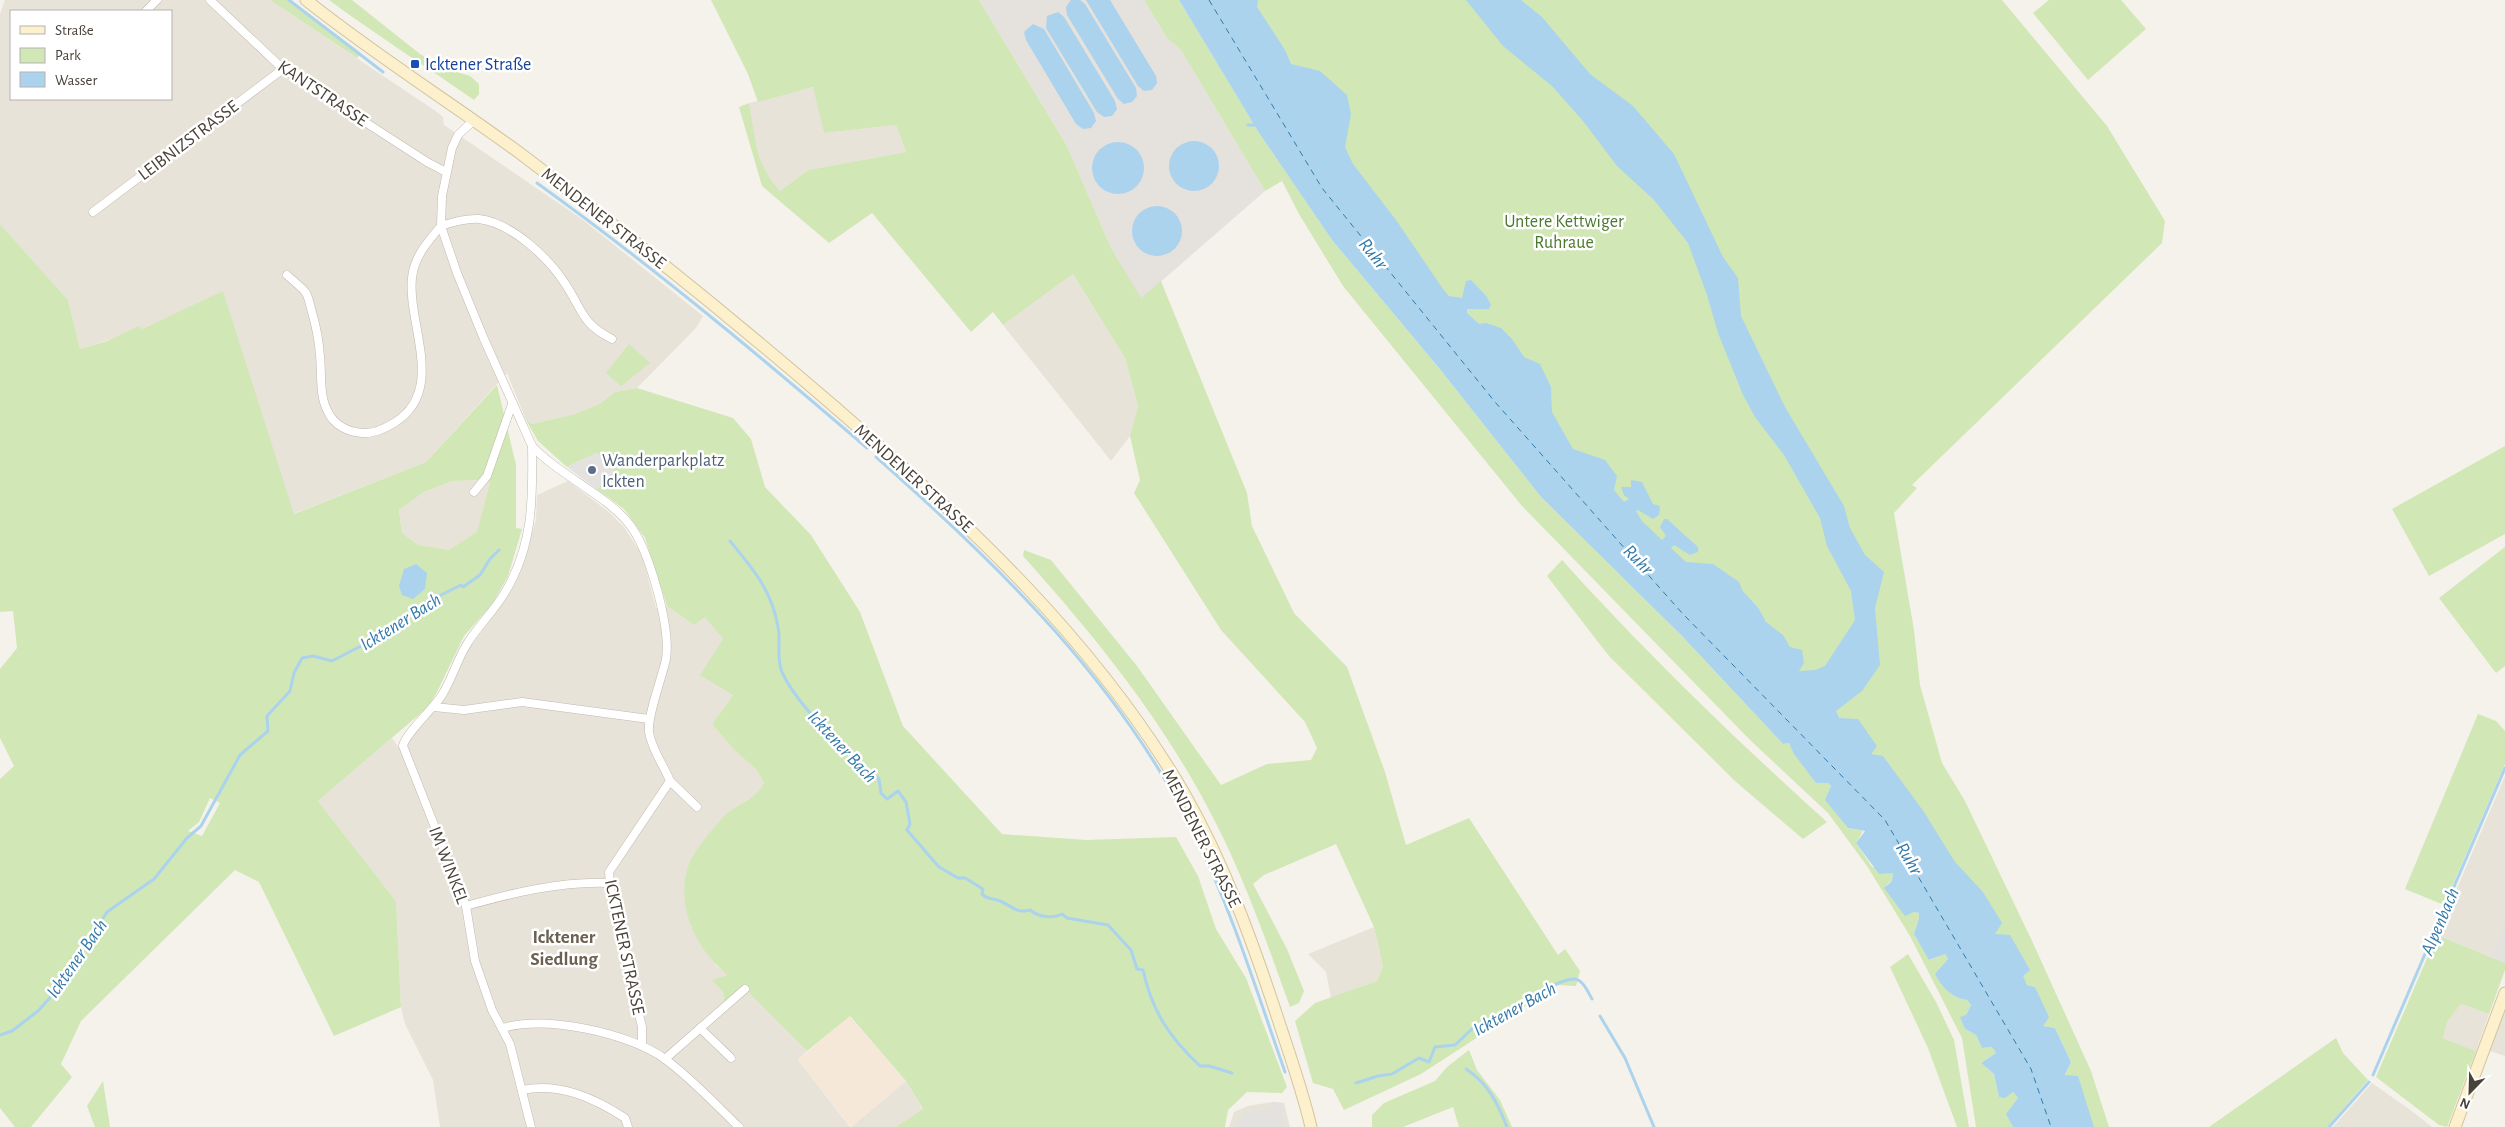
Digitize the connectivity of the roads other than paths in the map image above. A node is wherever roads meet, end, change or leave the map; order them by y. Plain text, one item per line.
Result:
1 (157, 0) edge
2 (210, 0) edge
3 (306, 0) edge
4 (147, 10) edge
5 (283, 69) junction
6 (474, 120) junction
7 (446, 172) junction
8 (93, 212) dead end
9 (441, 226) junction
10 (287, 275) dead end
11 (612, 338) dead end
12 (512, 404) junction
13 (532, 446) junction
14 (474, 492) dead end
15 (434, 707) junction
16 (649, 719) junction
17 (670, 781) junction
18 (697, 807) dead end
19 (609, 883) junction
20 (466, 906) junction
21 (745, 989) dead end
22 (2505, 993) edge
23 (503, 1028) junction
24 (700, 1028) junction
25 (642, 1045) junction
26 (731, 1058) dead end
27 (665, 1059) junction
28 (522, 1090) junction
29 (531, 1127) edge
30 (628, 1127) edge
31 (739, 1127) edge
32 (1311, 1127) edge
33 (2455, 1127) edge

1 - 4 street
2 - 5 street, KANTSTRASSE
3 - 6 main road, MENDENER STRASSE
5 - 7 street, KANTSTRASSE
5 - 8 street, LEIBNIZSTRASSE
6 - 7 street
6 - 32 main road, MENDENER STRASSE
7 - 9 street
9 - 10 street
9 - 11 street
9 - 12 street
12 - 13 street
12 - 14 street
13 - 15 street
13 - 16 street
15 - 16 street
15 - 20 street, IM WINKEL
16 - 17 street
17 - 18 street
17 - 19 street, ICKTENER STRASSE
19 - 20 street
19 - 25 street, ICKTENER STRASSE
20 - 23 street, IM WINKEL
21 - 24 street
22 - 33 main road
23 - 25 street
23 - 28 street, IM WINKEL
24 - 26 street
24 - 27 street
25 - 27 street
27 - 31 street
28 - 29 street, IM WINKEL
28 - 30 street

